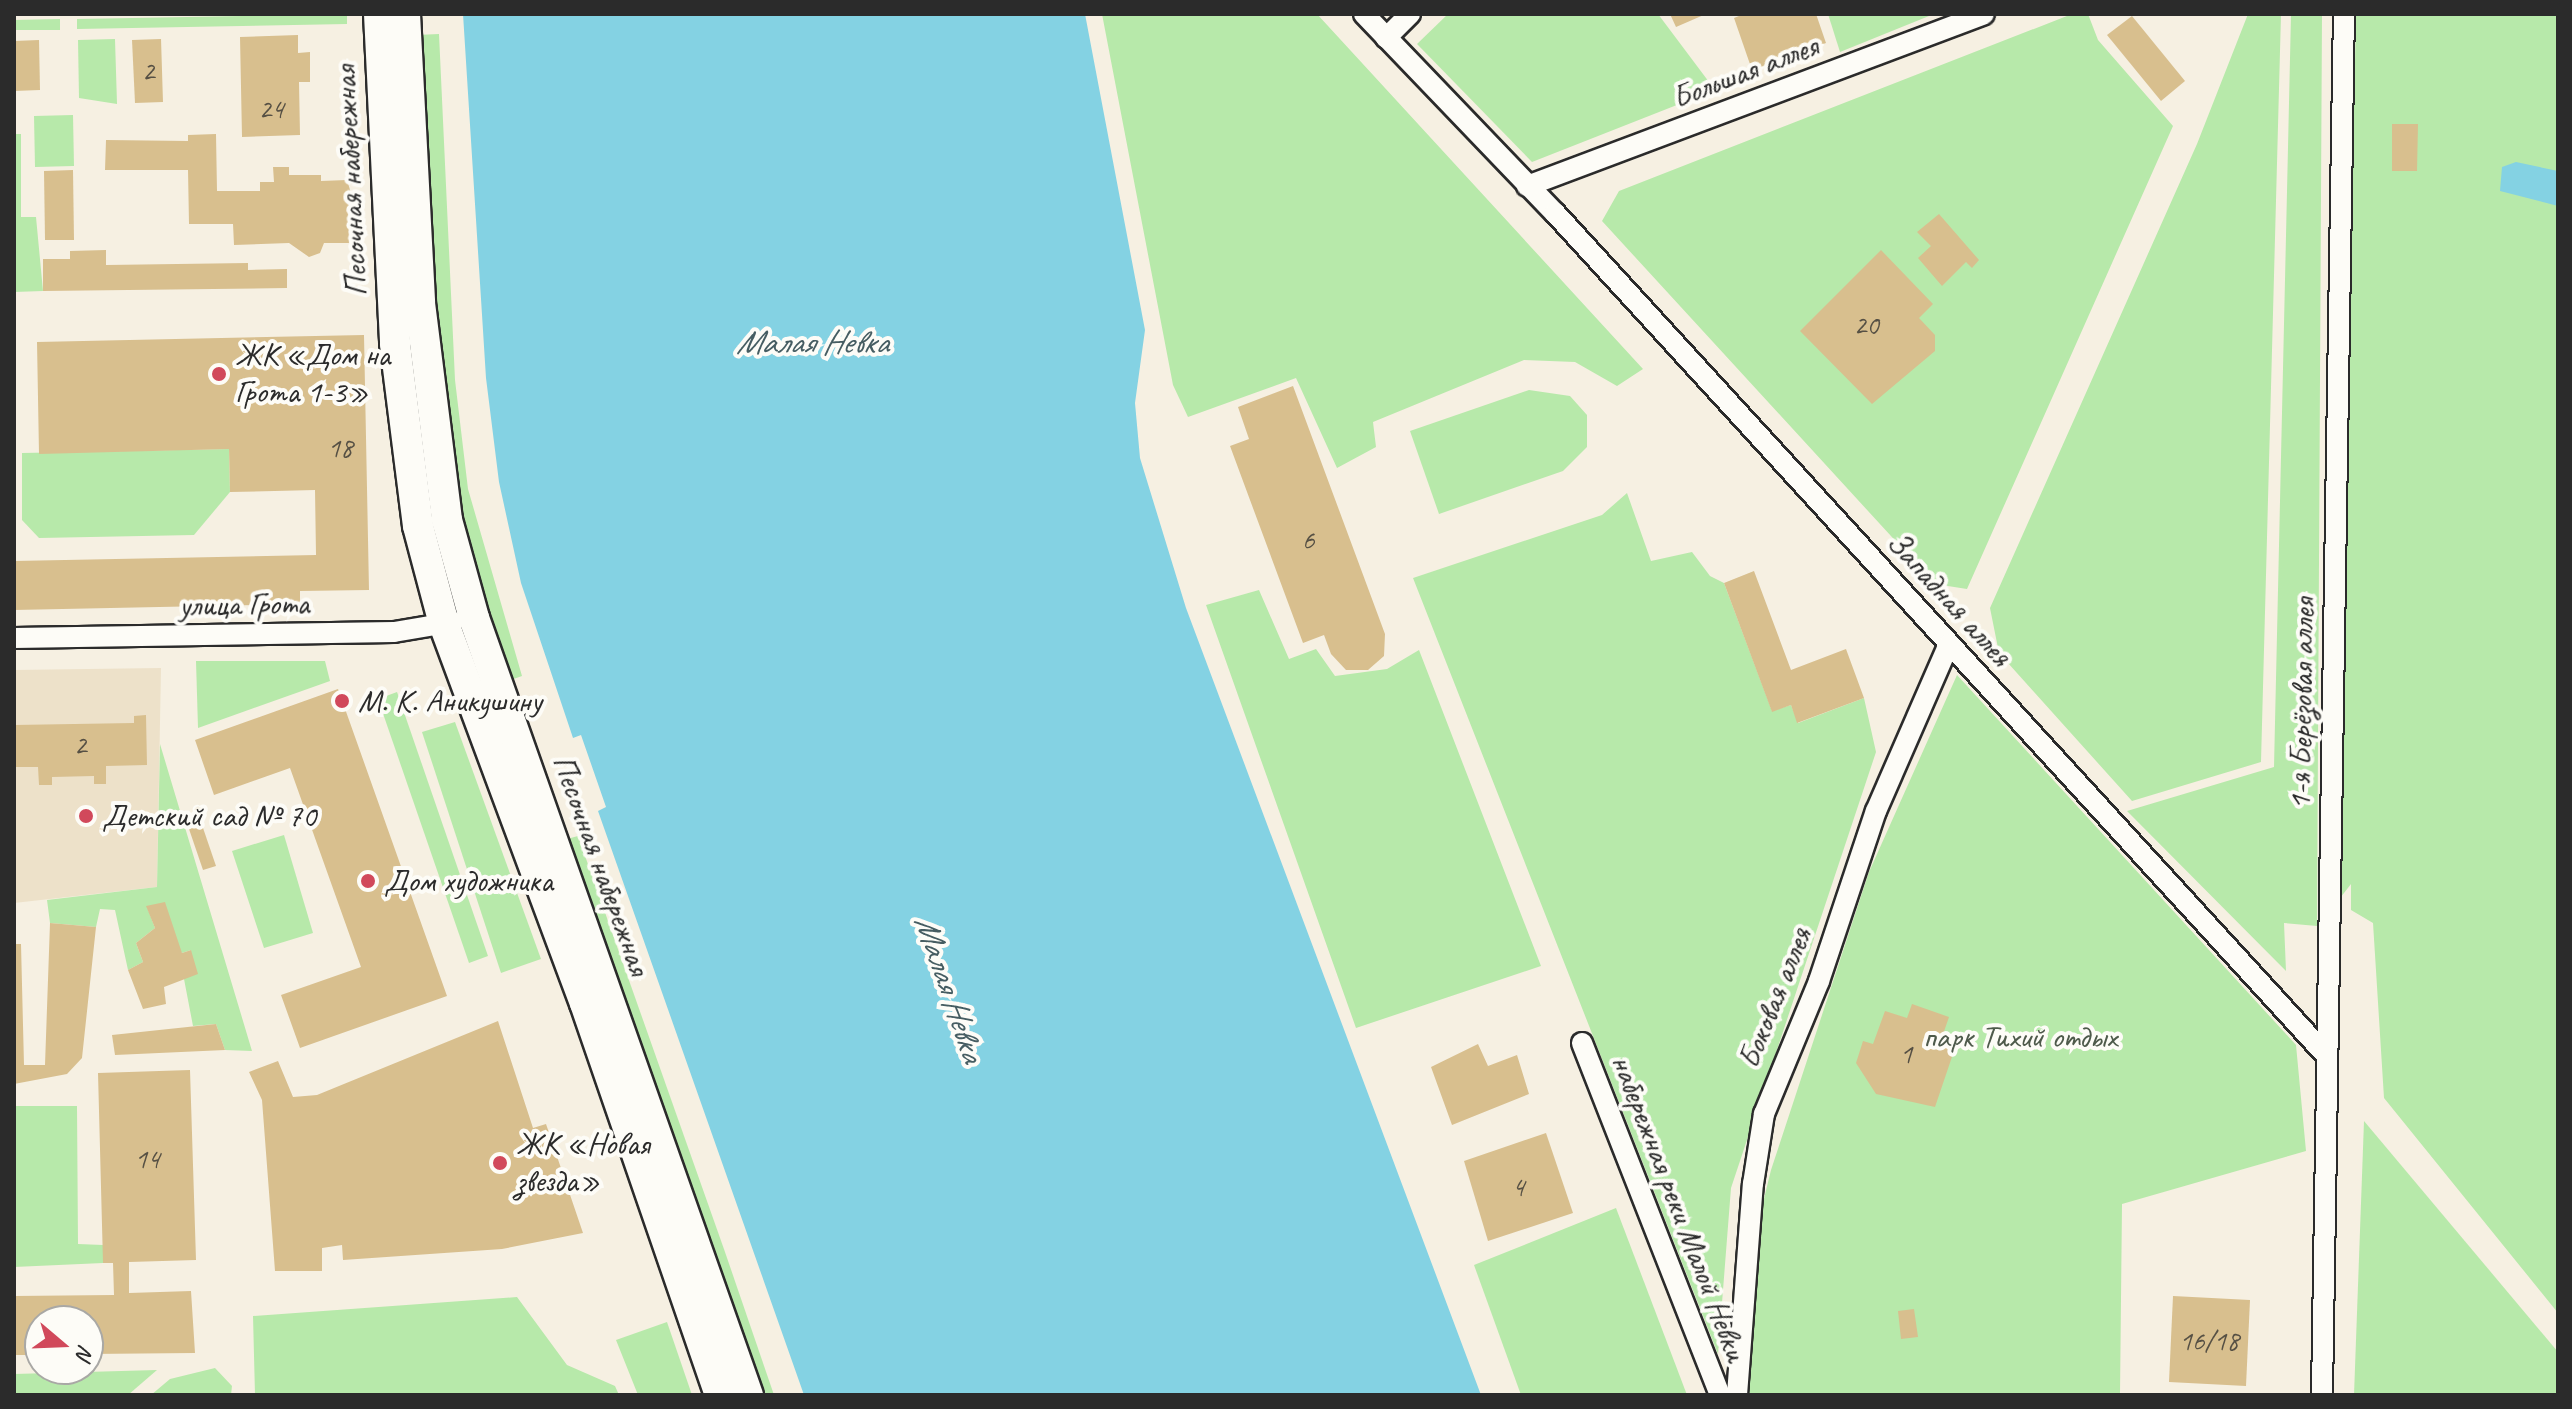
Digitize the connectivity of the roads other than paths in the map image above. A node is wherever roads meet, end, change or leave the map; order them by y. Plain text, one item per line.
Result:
1 (379, 14) edge
2 (405, 14) edge
3 (1364, 14) edge
4 (1410, 14) edge
5 (1984, 14) edge
6 (2344, 14) edge
7 (1386, 38) junction
8 (1527, 186) junction
9 (474, 618) junction
10 (444, 624) junction
11 (14, 638) edge
12 (1949, 644) junction
13 (1582, 1043) dead end
14 (2325, 1054) junction
15 (720, 1395) edge
16 (748, 1395) edge
17 (1720, 1395) edge
18 (1737, 1395) edge
19 (2322, 1395) edge

1 - 10 main road, Песочная набережная
2 - 9 main road, Песочная набережная
3 - 7 street
4 - 7 street
5 - 8 street, Большая аллея
6 - 14 street, 1-я Берёзовая аллея
7 - 8 street
8 - 12 street, Западная аллея
9 - 10 street, улица Грота
9 - 16 main road, Песочная набережная
10 - 11 street, улица Грота
10 - 15 main road, Песочная набережная
12 - 14 street, Западная аллея
12 - 18 street, Боковая аллея
13 - 17 street, набережная реки Малой Невки
14 - 19 street, 1-я Берёзовая аллея

